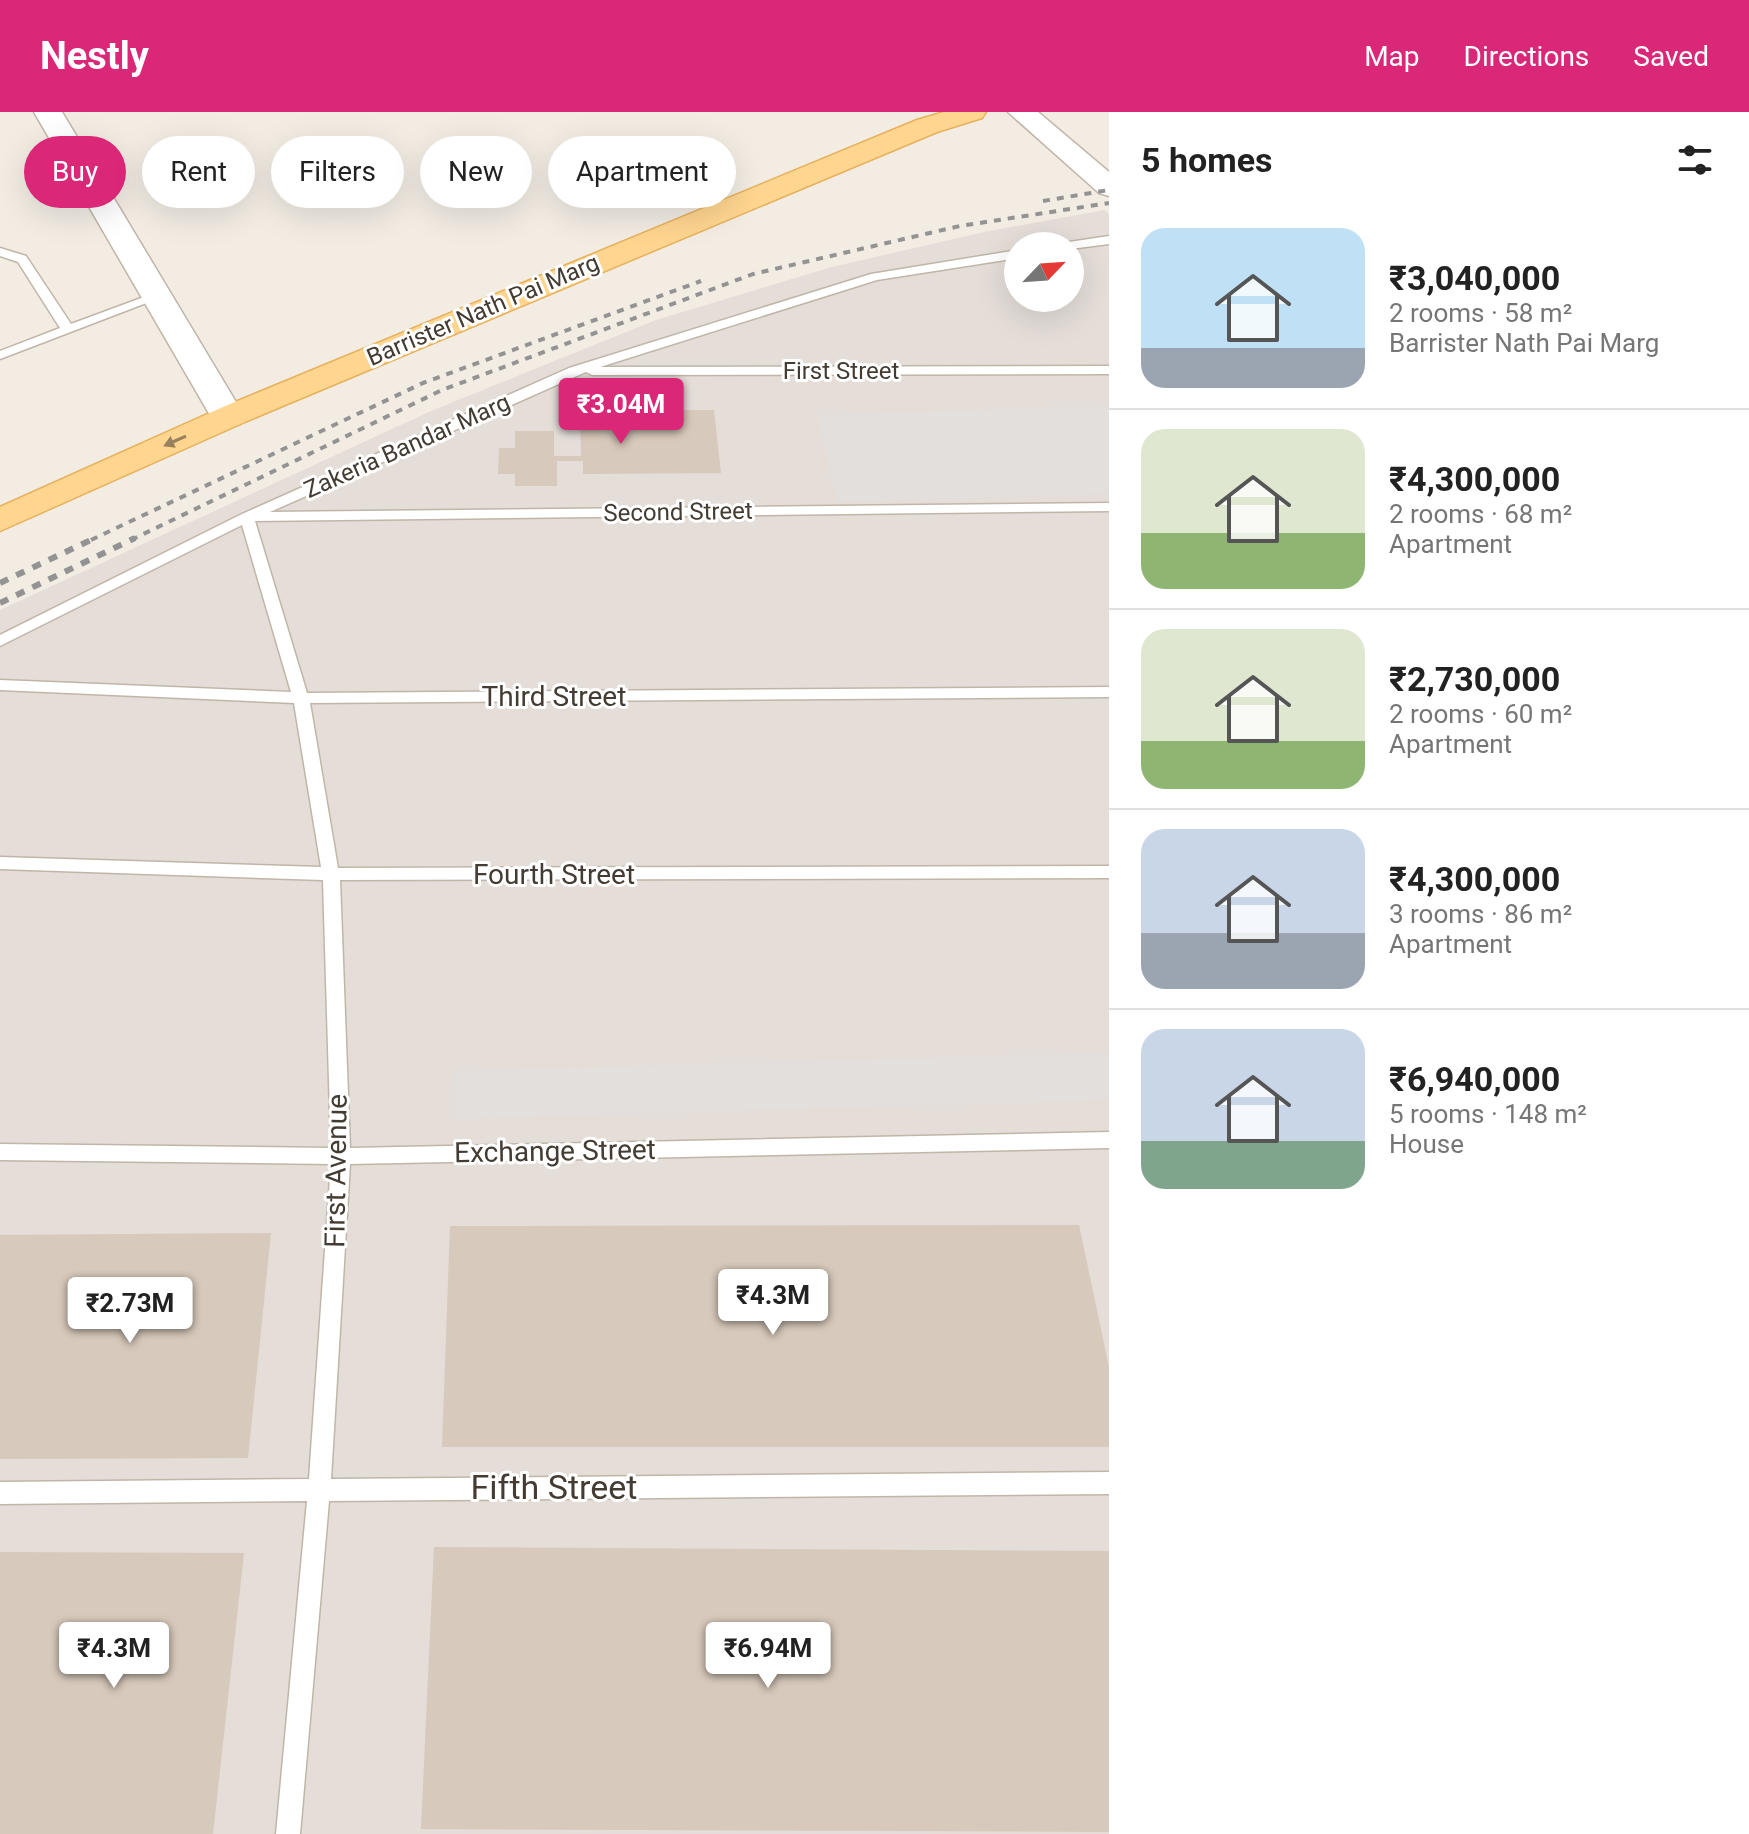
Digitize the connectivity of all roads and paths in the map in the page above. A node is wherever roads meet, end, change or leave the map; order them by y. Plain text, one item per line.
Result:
1 (48, 112) edge
2 (908, 112) edge
3 (972, 112) edge
4 (1022, 112) edge
5 (1109, 187) edge
6 (1109, 240) edge
7 (1084, 244) edge
8 (0, 252) edge
9 (1004, 256) edge
10 (156, 297) junction
11 (68, 330) junction
12 (0, 355) edge
13 (1109, 370) edge
14 (574, 371) junction
15 (222, 408) junction
16 (0, 491) edge
17 (1109, 507) edge
18 (247, 517) junction
19 (0, 520) edge
20 (0, 641) edge
21 (0, 685) edge
22 (1109, 692) edge
23 (301, 698) junction
24 (0, 863) edge
25 (1109, 872) edge
26 (331, 874) junction
27 (1109, 1140) edge
28 (0, 1152) edge
29 (341, 1156) junction
30 (1109, 1483) edge
31 (319, 1489) junction
32 (0, 1493) edge
33 (288, 1834) edge

1 - 10 street
2 - 15 main road, Barrister Nath Pai Marg
3 - 15 main road, Barrister Nath Pai Marg
4 - 5 street
6 - 7 lane
8 - 11 lane
9 - 14 lane, Zakeria Bandar Marg
10 - 11 lane
10 - 15 street
11 - 12 lane
13 - 14 lane, First Street
14 - 18 lane, Zakeria Bandar Marg
15 - 16 main road, Barrister Nath Pai Marg
15 -> 19 main road, Barrister Nath Pai Marg
17 - 18 lane, Second Street
18 - 20 lane, Zakeria Bandar Marg
18 - 23 lane, First Avenue
21 - 23 lane, Third Street
22 - 23 lane, Third Street
23 - 26 lane, First Avenue
24 - 26 lane, Fourth Street
25 - 26 lane, Fourth Street
26 - 29 lane, First Avenue
27 - 29 lane, Exchange Street
28 - 29 lane, Exchange Street
29 - 31 lane, First Avenue
30 - 31 lane, Fifth Street
31 - 32 lane, Fifth Street
31 - 33 lane, First Avenue

